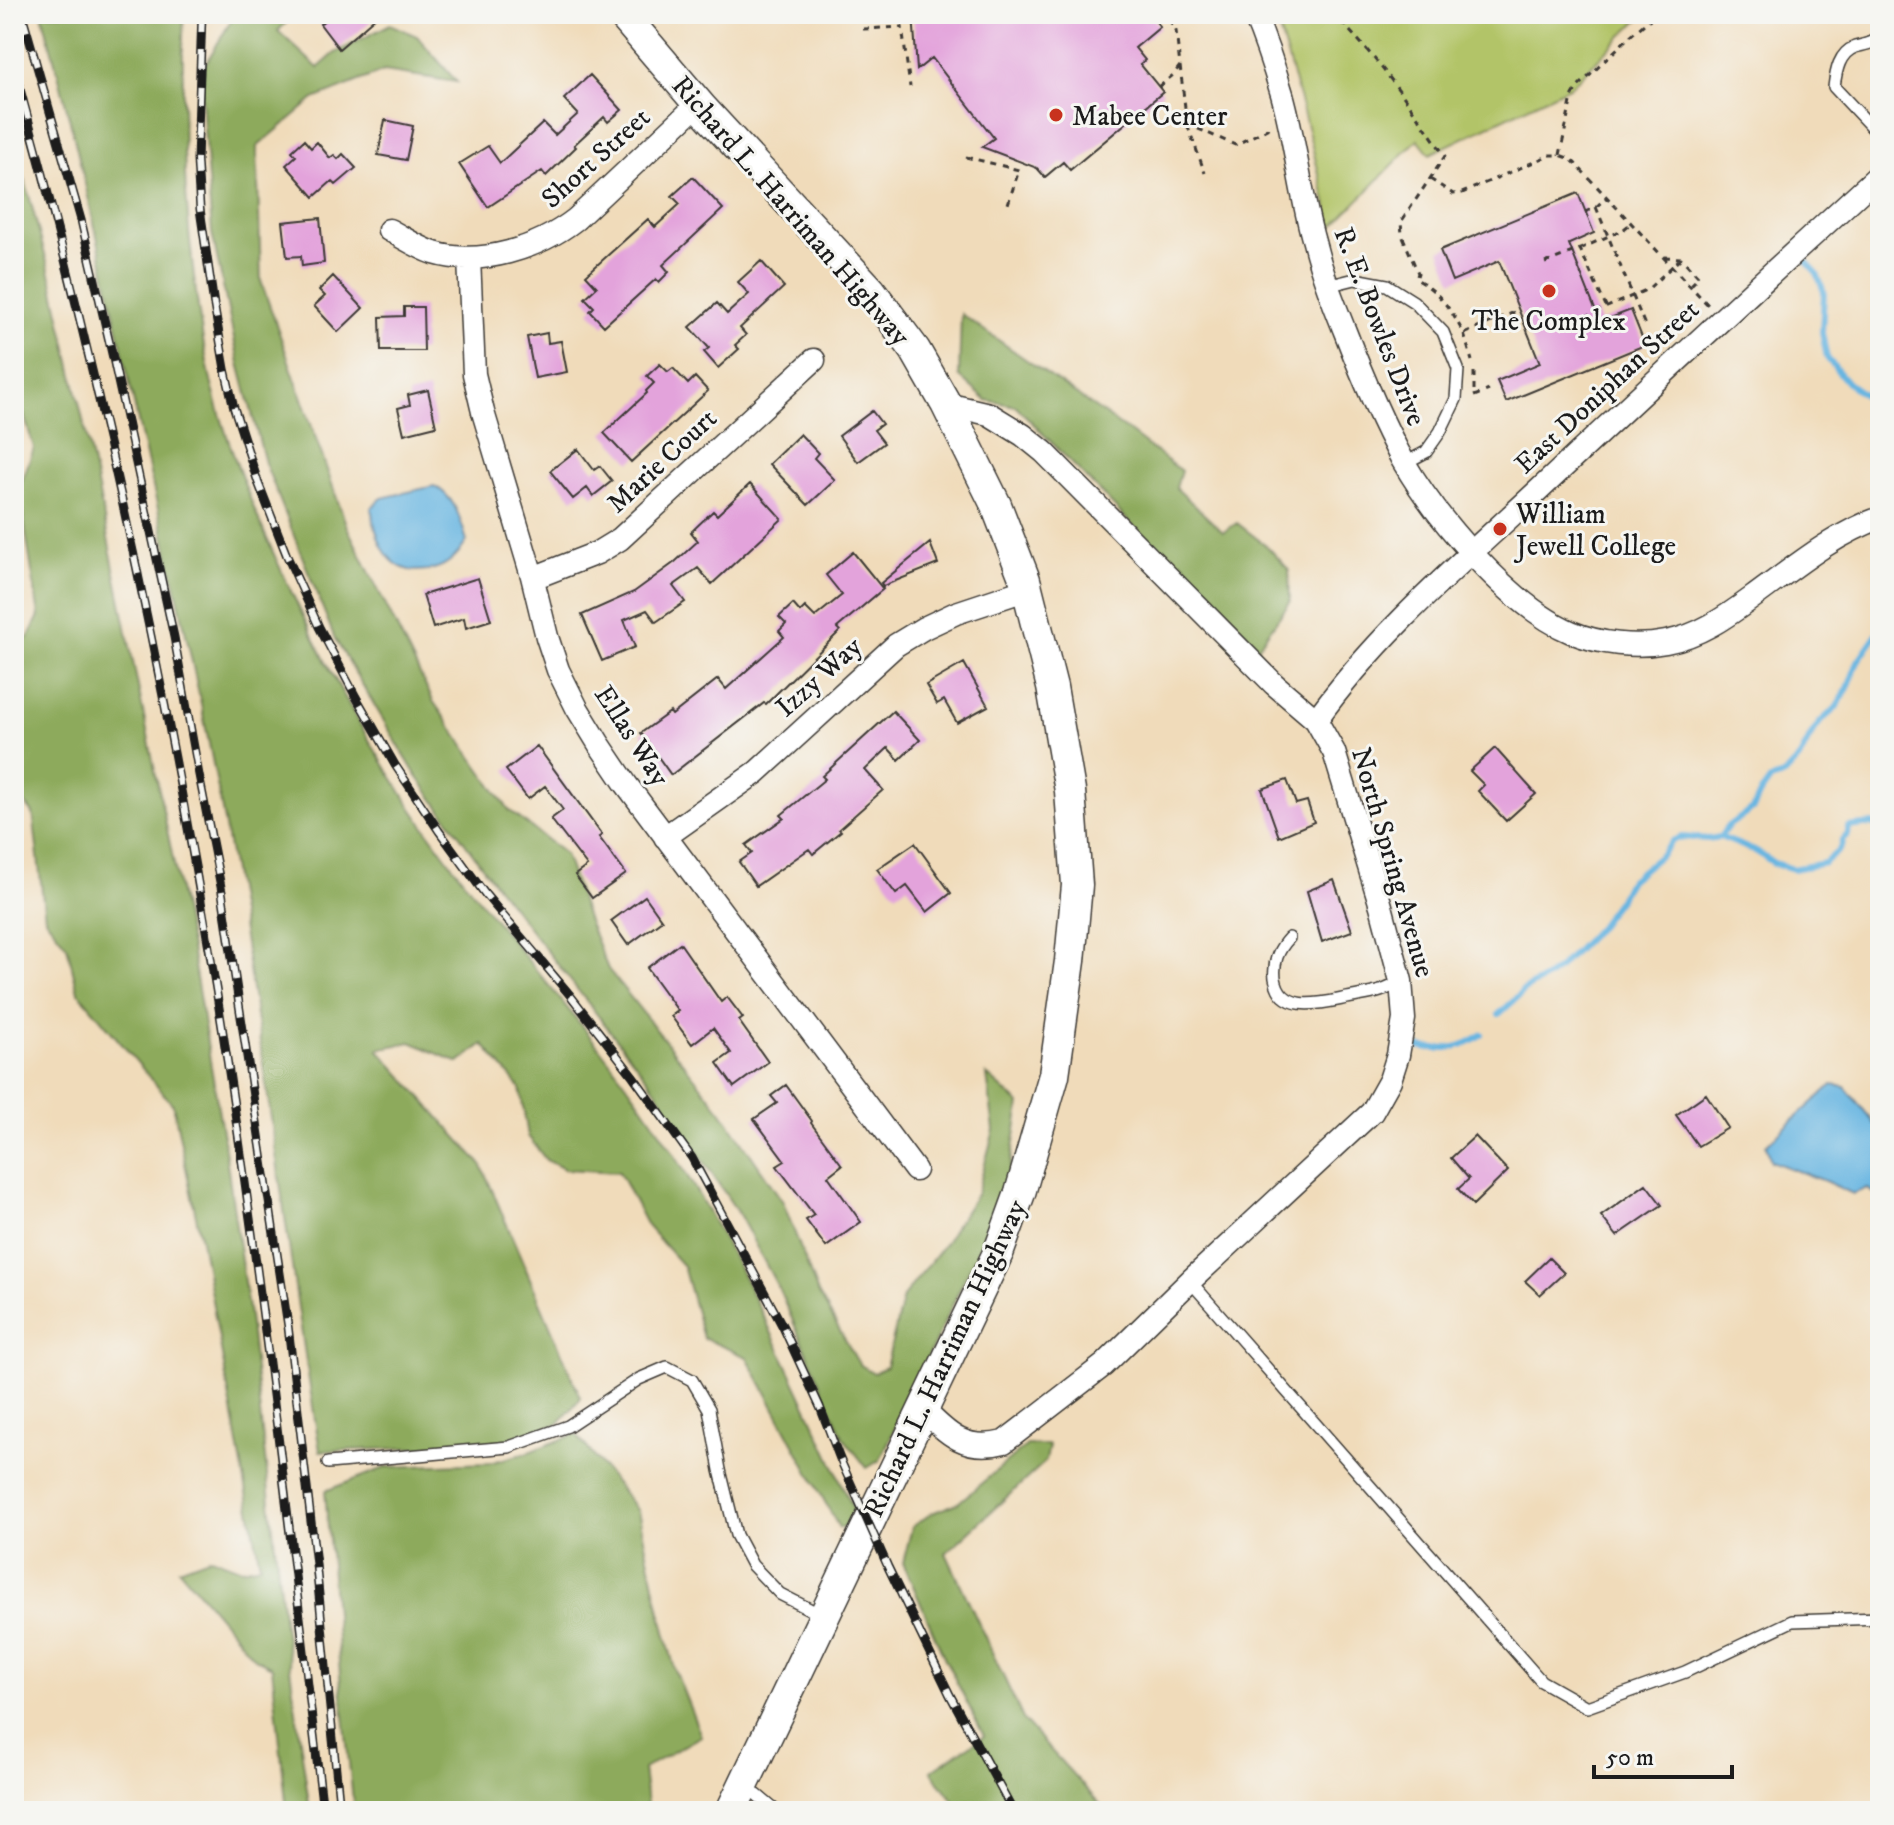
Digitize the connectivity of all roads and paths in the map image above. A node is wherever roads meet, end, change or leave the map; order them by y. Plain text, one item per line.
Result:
1 (622, 14) edge
2 (1166, 14) edge
3 (1254, 14) edge
4 (1333, 14) edge
5 (1656, 14) edge
6 (863, 29) dead end
7 (1880, 37) edge
8 (1180, 66) junction
9 (910, 87) dead end
10 (1159, 87) dead end
11 (698, 104) junction
12 (1274, 121) dead end
13 (1187, 124) junction
14 (1880, 136) edge
15 (1560, 155) junction
16 (966, 157) dead end
17 (1205, 173) dead end
18 (1880, 174) edge
19 (1430, 179) junction
20 (1607, 197) junction
21 (1007, 207) dead end
22 (1596, 207) junction
23 (1585, 212) dead end
24 (1631, 223) junction
25 (389, 230) dead end
26 (1607, 237) junction
27 (1580, 249) junction
28 (1662, 257) junction
29 (469, 258) junction
30 (1681, 258) junction
31 (1545, 263) dead end
32 (1672, 266) junction
33 (1327, 286) junction
34 (1690, 286) junction
35 (1632, 296) junction
36 (1606, 307) junction
37 (1519, 310) dead end
38 (1731, 310) junction
39 (1573, 322) dead end
40 (1637, 326) dead end
41 (814, 360) dead end
42 (946, 404) junction
43 (1405, 463) junction
44 (1880, 518) edge
45 (1472, 553) junction
46 (533, 578) junction
47 (1028, 589) junction
48 (1316, 720) junction
49 (665, 837) junction
50 (1289, 938) dead end
51 (1401, 981) junction
52 (915, 1170) dead end
53 (1190, 1281) junction
54 (923, 1409) junction
55 (328, 1463) dead end
56 (824, 1616) junction
57 (1880, 1618) edge
58 (736, 1799) edge
59 (776, 1811) edge

1 - 11 main road, Richard L. Harriman Highway
2 - 8 path
3 - 33 street, R. E. Bowles Drive
4 - 19 path
5 - 15 path
6 - 9 path
7 - 14 lane
8 - 10 path
8 - 13 path
11 - 29 street, Short Street
11 - 42 main road, Richard L. Harriman Highway
12 - 13 path
13 - 17 path
15 - 19 path
15 - 20 path
16 - 21 path
18 - 38 street, East Doniphan Street
19 - 37 path
20 - 22 path
20 - 24 path
22 - 23 path
22 - 26 path
24 - 26 path
24 - 28 path
25 - 29 street, Short Street
26 - 27 path
26 - 35 path
27 - 31 path
27 - 36 path
28 - 30 path
28 - 32 path
29 - 46 street, Ellas Way
30 - 32 path
30 - 34 path
32 - 34 path
32 - 35 path
33 - 43 street, R. E. Bowles Drive
33 - 43 lane
34 - 38 path
35 - 36 path
35 - 40 path
36 - 39 path
38 - 45 street, East Doniphan Street
41 - 46 street, Marie Court
42 - 47 main road, Richard L. Harriman Highway
42 - 48 street, North Spring Avenue
43 - 45 street, R. E. Bowles Drive
44 - 45 street, R. E. Bowles Drive
45 - 48 street, East Doniphan Street
46 - 49 street, Ellas Way
47 - 49 street, Izzy Way
47 - 54 main road, Richard L. Harriman Highway
48 - 51 street, North Spring Avenue
49 - 52 street, Ellas Way
50 - 51 lane
51 - 53 street, North Spring Avenue
53 - 54 street, North Spring Avenue
53 - 57 lane
54 - 56 main road, Richard L. Harriman Highway
55 - 56 lane
56 - 58 main road, Richard L. Harriman Highway
58 - 59 lane

